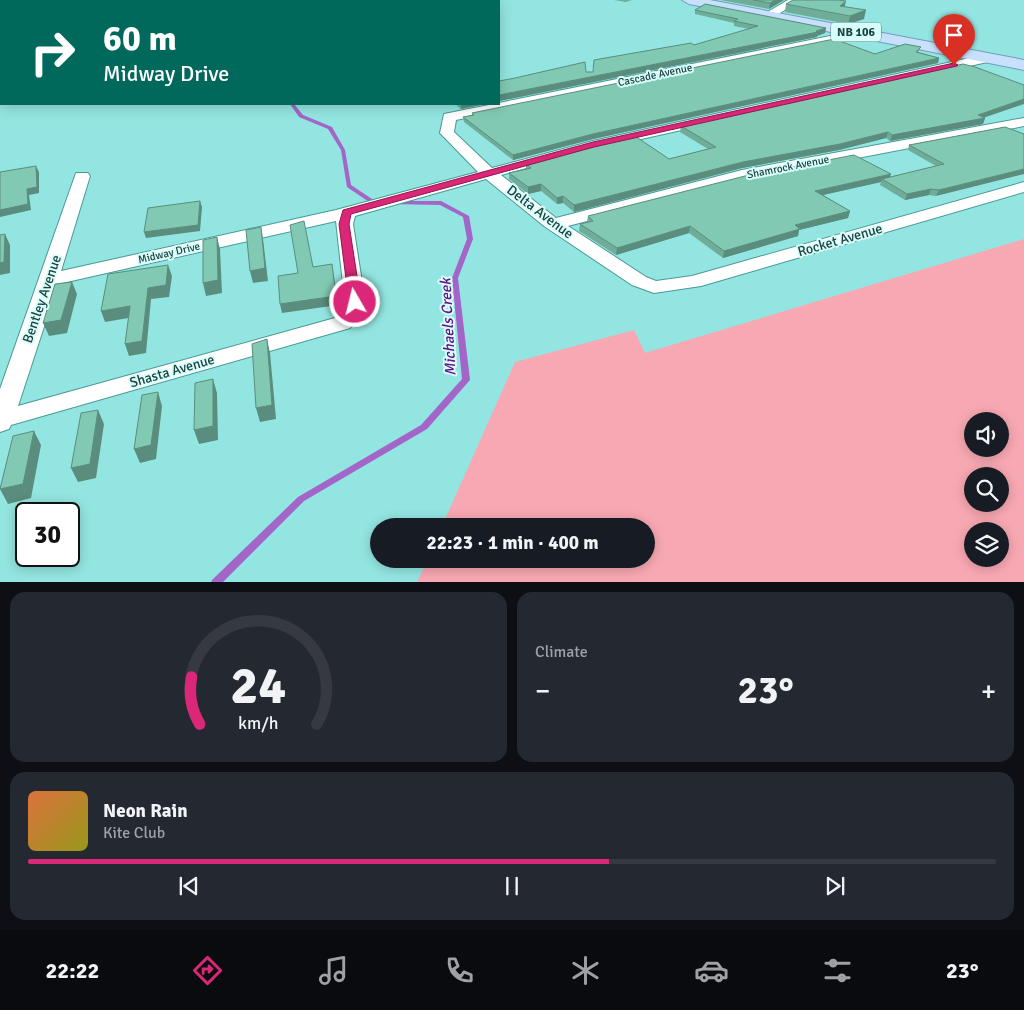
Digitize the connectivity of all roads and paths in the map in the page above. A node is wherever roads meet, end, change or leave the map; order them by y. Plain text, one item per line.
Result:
1 (689, 0) edge
2 (795, 0) edge
3 (770, 16) junction
4 (860, 33) junction
5 (988, 58) junction
6 (1024, 65) edge
7 (449, 117) joint
8 (1024, 122) edge
9 (488, 173) junction
10 (82, 176) dead end
11 (1024, 187) edge
12 (346, 212) junction
13 (554, 224) junction
14 (49, 280) junction
15 (654, 287) joint
16 (1, 421) edge

1 - 3 main road, NB 106
2 - 3 street
3 - 4 main road, NB 106
4 - 5 main road, NB 106
4 - 7 street, Cascade Avenue
5 - 6 main road, NB 106
5 - 9 street, Midway Drive
7 - 9 street, Delta Avenue
8 - 13 street, Shamrock Avenue
9 - 12 street, Midway Drive
9 - 13 street, Delta Avenue
10 - 14 street, Bentley Avenue
11 - 15 street, Rocket Avenue
12 - 14 street, Midway Drive
12 - 16 street, Shasta Avenue
13 - 15 street, Delta Avenue
14 - 16 street, Bentley Avenue

